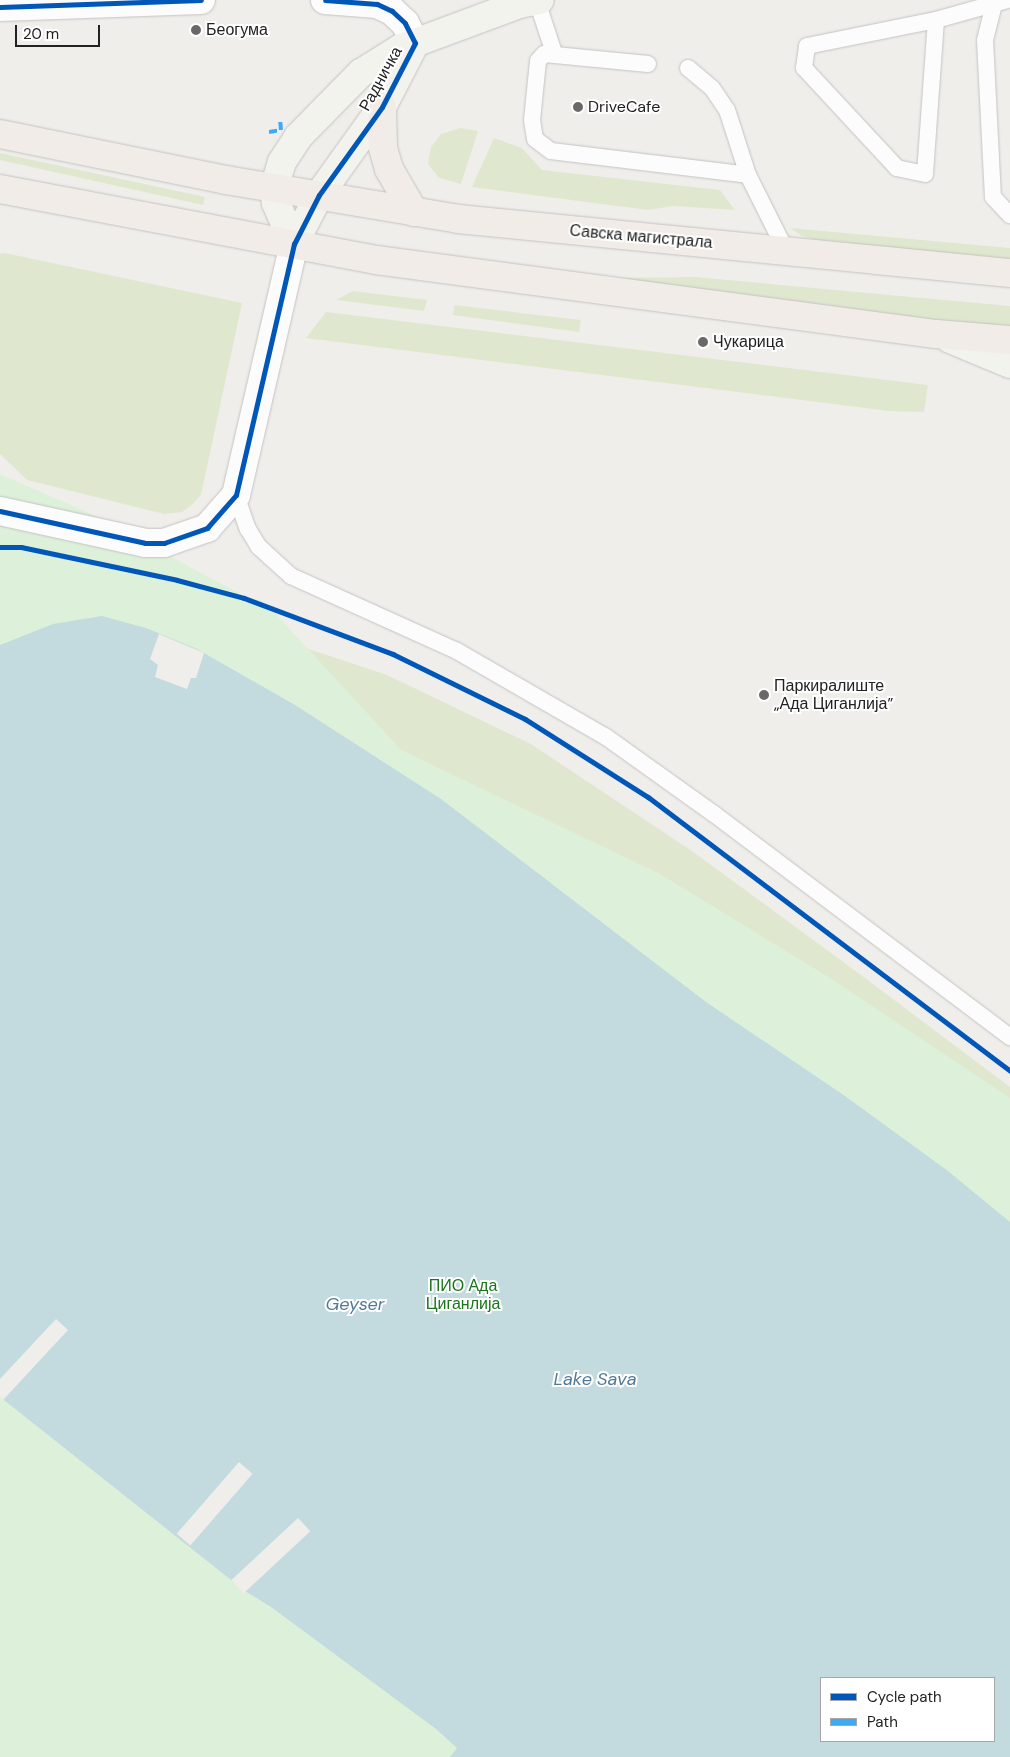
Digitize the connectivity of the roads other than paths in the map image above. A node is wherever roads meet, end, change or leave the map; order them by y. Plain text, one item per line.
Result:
1 (201, 0) edge
2 (325, 0) edge
3 (539, 0) edge
4 (1000, 2) edge
5 (0, 6) edge
6 (936, 20) junction
7 (415, 43) junction
8 (554, 53) junction
9 (648, 64) dead end
10 (688, 68) dead end
11 (382, 107) junction
12 (0, 134) edge
13 (748, 175) junction
14 (274, 188) junction
15 (0, 189) edge
16 (319, 195) junction
17 (414, 212) junction
18 (1010, 215) edge
19 (294, 244) junction
20 (786, 251) junction
21 (1010, 273) edge
22 (936, 334) junction
23 (1010, 340) edge
24 (1010, 364) edge
25 (236, 495) junction
26 (2, 509) edge
27 (1010, 1037) edge

1 - 5 street
2 - 7 street, Радничка
3 - 7 street, Радничка
3 - 8 lane
4 - 6 lane
4 - 18 lane
6 - 6 lane
7 - 11 street, Радничка
7 - 14 street, Радничка
8 - 9 lane
8 - 13 lane
10 - 13 lane
11 - 16 street, Радничка
11 - 17 main road
12 - 14 main road
13 - 20 lane
14 - 16 main road, Савска магистрала
14 - 19 street, Радничка
15 - 19 main road
16 - 17 main road, Савска магистрала
16 - 19 street, Радничка
17 - 20 main road, Савска магистрала
19 - 22 main road
19 - 25 street
20 - 21 main road, Савска магистрала
22 - 23 main road
22 - 24 street
25 - 26 street
25 - 27 lane

